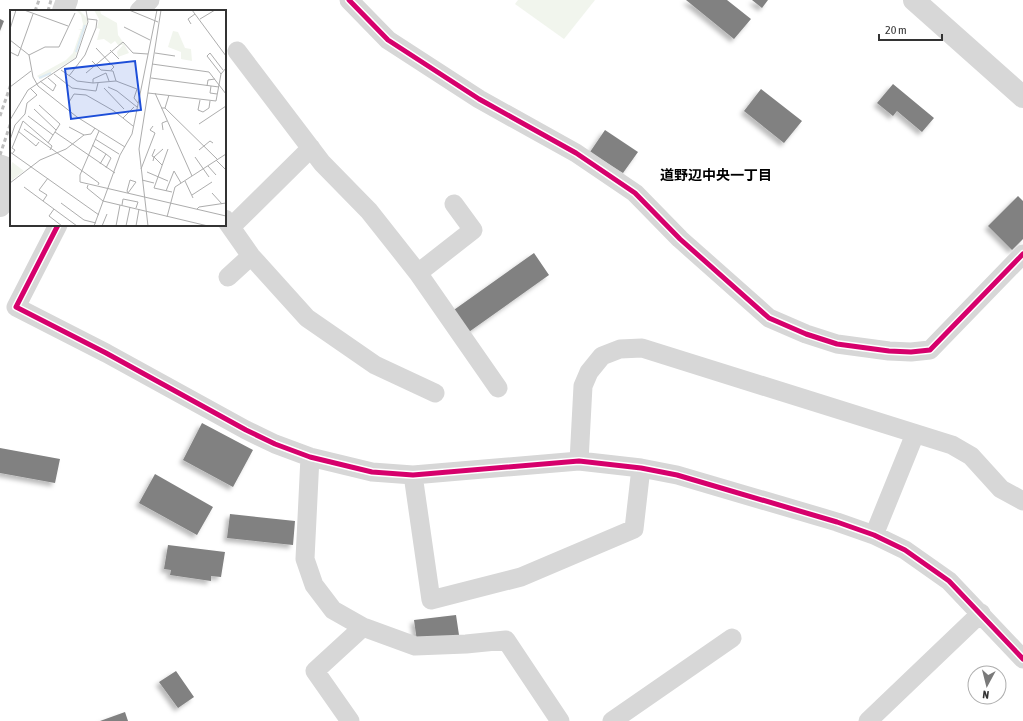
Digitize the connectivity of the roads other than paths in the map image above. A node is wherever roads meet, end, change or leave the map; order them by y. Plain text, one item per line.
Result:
1 (67, 0) edge
2 (150, 0) edge
3 (349, 0) edge
4 (914, 0) edge
5 (63, 10) edge
6 (140, 10) edge
7 (237, 51) dead end
8 (1023, 97) edge
9 (311, 148) junction
10 (0, 164) edge
11 (10, 168) edge
12 (10, 177) edge
13 (454, 204) dead end
14 (0, 206) edge
15 (228, 223) edge
16 (57, 226) edge
17 (1023, 254) edge
18 (251, 256) junction
19 (418, 273) junction
20 (228, 277) dead end
21 (498, 388) dead end
22 (436, 392) dead end
23 (915, 434) junction
24 (310, 456) junction
25 (578, 461) junction
26 (641, 468) junction
27 (413, 475) junction
28 (1023, 501) edge
29 (874, 535) junction
30 (981, 613) junction
31 (363, 627) junction
32 (732, 638) dead end
33 (1023, 658) edge
34 (350, 721) edge
35 (560, 721) edge
36 (612, 721) edge
37 (868, 721) edge

1 - 5 street
2 - 6 street
3 - 17 street
4 - 8 street
7 - 9 street
9 - 15 street
9 - 19 street
10 - 11 street
12 - 14 street
13 - 19 street
15 - 18 street
16 - 24 street
18 - 20 street
18 - 22 street
19 - 21 street
23 - 25 street
23 - 28 street
23 - 29 street
24 - 27 street
24 - 31 street
25 - 26 street
25 - 27 street
26 - 27 street
26 - 29 street
29 - 30 street
30 - 33 street
30 - 37 street
31 - 34 street
31 - 35 street
32 - 36 street

